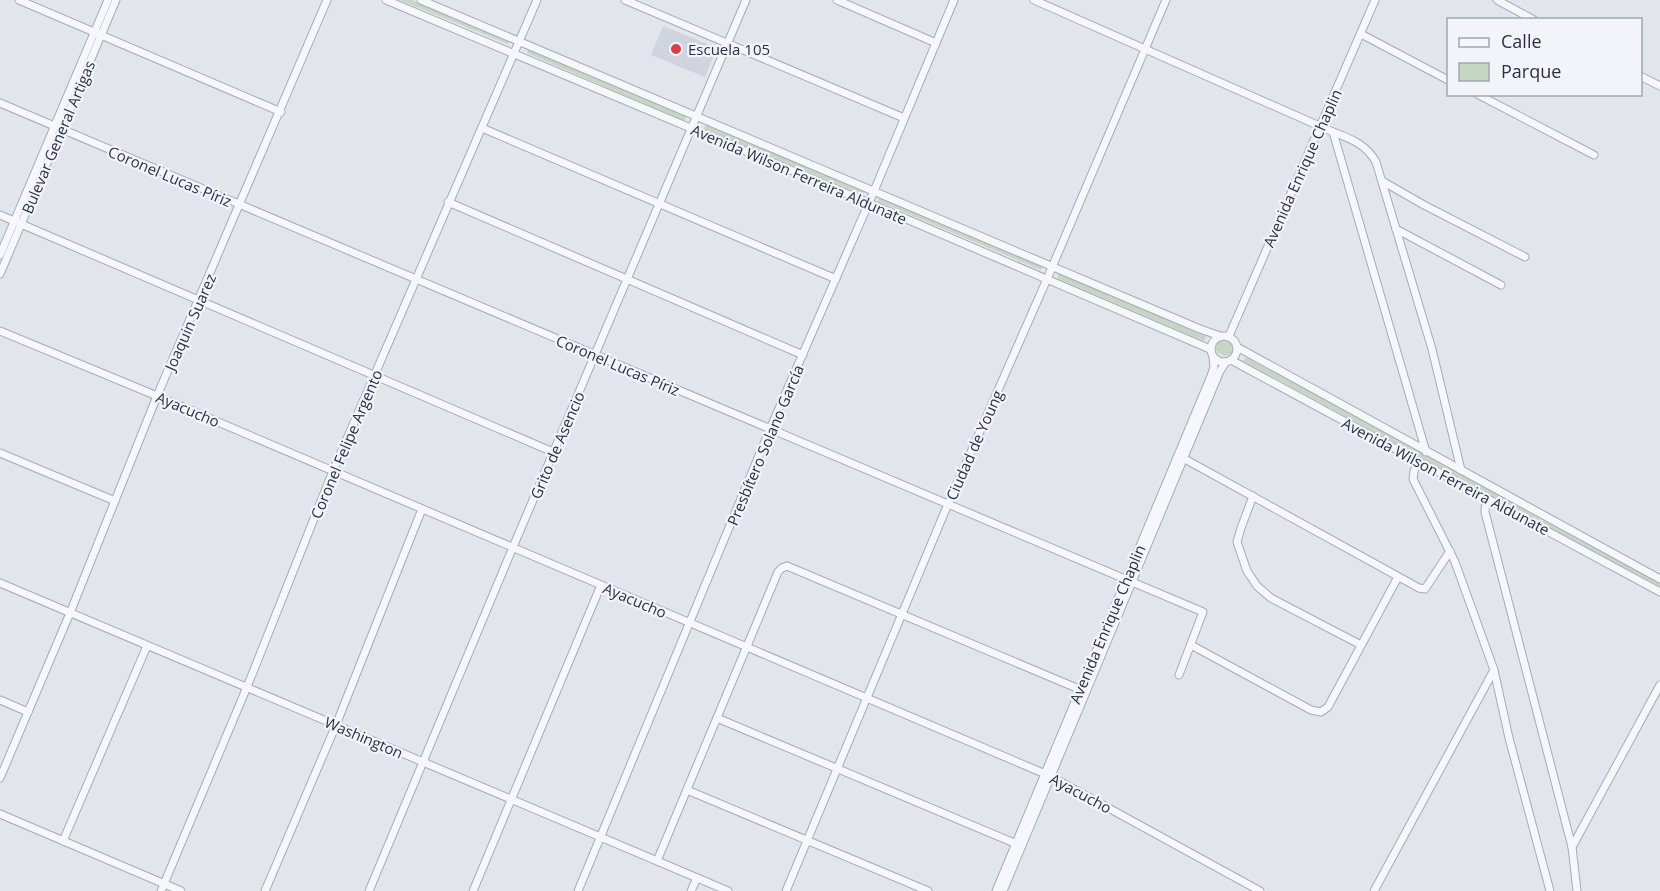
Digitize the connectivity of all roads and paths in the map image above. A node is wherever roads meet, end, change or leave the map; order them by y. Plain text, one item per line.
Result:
1 (19, 0) edge
2 (108, 0) edge
3 (116, 0) edge
4 (327, 0) edge
5 (386, 0) edge
6 (421, 0) edge
7 (537, 0) edge
8 (625, 0) edge
9 (746, 0) edge
10 (837, 0) edge
11 (954, 0) edge
12 (1034, 0) edge
13 (1057, 0) edge
14 (1166, 0) edge
15 (1375, 0) edge
16 (1497, 0) edge
17 (1053, 8) junction
18 (1530, 18) edge
19 (98, 34) junction
20 (1361, 34) junction
21 (519, 41) junction
22 (728, 43) junction
23 (936, 43) junction
24 (1145, 48) junction
25 (514, 53) junction
26 (1642, 77) edge
27 (1447, 79) edge
28 (1660, 86) edge
29 (1481, 96) edge
30 (0, 103) edge
31 (281, 112) junction
32 (696, 116) junction
33 (904, 118) junction
34 (1320, 125) junction
35 (57, 128) junction
36 (482, 128) junction
37 (690, 129) junction
38 (1333, 132) junction
39 (1594, 155) dead end
40 (1382, 181) junction
41 (874, 191) junction
42 (448, 202) junction
43 (659, 203) junction
44 (869, 203) junction
45 (240, 205) junction
46 (0, 215) edge
47 (17, 222) junction
48 (1396, 229) junction
49 (0, 255) edge
50 (1525, 257) dead end
51 (1052, 267) junction
52 (0, 274) edge
53 (627, 279) junction
54 (836, 279) junction
55 (1047, 279) junction
56 (415, 280) junction
57 (1501, 285) dead end
58 (199, 300) junction
59 (0, 331) edge
60 (1220, 336) junction
61 (1229, 336) junction
62 (1237, 347) junction
63 (1210, 349) junction
64 (803, 354) junction
65 (595, 356) junction
66 (1213, 357) junction
67 (1228, 361) junction
68 (376, 375) junction
69 (157, 396) junction
70 (770, 429) junction
71 (553, 452) junction
72 (1426, 452) junction
73 (0, 453) edge
74 (1181, 457) junction
75 (1419, 461) junction
76 (1461, 470) junction
77 (333, 471) junction
78 (1253, 496) junction
79 (1486, 497) junction
80 (115, 501) junction
81 (948, 504) junction
82 (422, 509) junction
83 (513, 547) junction
84 (1450, 551) junction
85 (1398, 577) junction
86 (1660, 579) edge
87 (1129, 580) junction
88 (0, 583) edge
89 (601, 585) junction
90 (1660, 592) edge
91 (70, 613) junction
92 (901, 615) junction
93 (690, 623) junction
94 (1191, 645) junction
95 (1361, 645) junction
96 (147, 646) junction
97 (746, 646) junction
98 (1494, 670) junction
99 (1179, 675) dead end
100 (1660, 685) edge
101 (247, 687) junction
102 (1082, 691) junction
103 (867, 698) junction
104 (0, 700) edge
105 (28, 712) junction
106 (717, 718) junction
107 (336, 725) junction
108 (423, 762) junction
109 (838, 768) junction
110 (1047, 775) junction
111 (0, 778) edge
112 (687, 790) junction
113 (512, 800) junction
114 (0, 814) edge
115 (600, 838) junction
116 (808, 840) junction
117 (63, 841) junction
118 (1018, 845) junction
119 (1572, 847) junction
120 (657, 861) junction
121 (696, 878) junction
122 (163, 888) edge
123 (180, 891) edge
124 (265, 891) edge
125 (369, 891) edge
126 (474, 891) edge
127 (578, 891) edge
128 (691, 891) edge
129 (728, 891) edge
130 (786, 891) edge
131 (928, 891) edge
132 (996, 891) edge
133 (1003, 891) edge
134 (1260, 891) edge
135 (1374, 891) edge
136 (1550, 891) edge
137 (1576, 891) edge

1 - 19 street
2 - 19 street, Bulevar General Artigas
3 - 19 street, Bulevar General Artigas
4 - 31 street, Joaquin Suarez
5 - 25 street, Avenida Wilson Ferreira Aldunate
6 - 21 street, Avenida Wilson Ferreira Aldunate
7 - 21 street, Coronel Felipe Argento
8 - 22 street
9 - 22 street, Grito de Asencio
10 - 23 street
11 - 23 street, Presbítero Solano García
12 - 17 street
13 - 17 street
14 - 24 street, Ciudad de Young
15 - 20 street, Avenida Enrique Chaplin
16 - 18 street
17 - 24 street
19 - 31 street
19 - 35 street, Bulevar General Artigas
20 - 27 street
20 - 34 street, Avenida Enrique Chaplin
21 - 25 street, Coronel Felipe Argento
21 - 32 street, Avenida Wilson Ferreira Aldunate
22 - 32 street, Grito de Asencio
22 - 33 street
23 - 33 street, Presbítero Solano García
24 - 34 street
24 - 51 street, Ciudad de Young
25 - 36 street, Coronel Felipe Argento
25 - 37 street, Avenida Wilson Ferreira Aldunate
26 - 28 street
29 - 39 street
30 - 35 street, Coronel Lucas Píriz
31 - 45 street, Joaquin Suarez
32 - 37 street, Grito de Asencio
32 - 41 street, Avenida Wilson Ferreira Aldunate
33 - 41 street, Presbítero Solano García
34 - 38 street
34 - 61 street, Avenida Enrique Chaplin
35 - 45 street, Coronel Lucas Píriz
35 - 47 street, Bulevar General Artigas
36 - 42 street, Coronel Felipe Argento
36 - 43 street
37 - 43 street, Grito de Asencio
37 - 44 street, Avenida Wilson Ferreira Aldunate
38 - 40 street
38 - 72 street
40 - 48 street
40 - 50 street
41 - 44 street, Presbítero Solano García
41 - 51 street, Avenida Wilson Ferreira Aldunate
42 - 53 street
42 - 56 street, Coronel Felipe Argento
43 - 53 street, Grito de Asencio
43 - 54 street
44 - 54 street, Presbítero Solano García
44 - 55 street, Avenida Wilson Ferreira Aldunate
45 - 56 street, Coronel Lucas Píriz
45 - 58 street, Joaquin Suarez
46 - 47 street
47 - 49 street, Bulevar General Artigas
47 - 52 street, Bulevar General Artigas
47 - 58 street
48 - 57 street
48 - 76 street
51 - 55 street, Ciudad de Young
51 - 60 street, Avenida Wilson Ferreira Aldunate
53 - 64 street
53 - 65 street, Grito de Asencio
54 - 64 street, Presbítero Solano García
55 - 63 street, Avenida Wilson Ferreira Aldunate
55 - 81 street, Ciudad de Young
56 - 65 street, Coronel Lucas Píriz
56 - 68 street, Coronel Felipe Argento
58 - 68 street
58 - 69 street, Joaquin Suarez
59 - 69 street, Ayacucho
60 - 61 street
60 - 63 street
61 - 62 street
62 - 67 street
62 - 72 street, Avenida Wilson Ferreira Aldunate
63 - 66 street
64 - 70 street, Presbítero Solano García
65 - 70 street, Coronel Lucas Píriz
65 - 71 street, Grito de Asencio
66 - 67 street
66 - 74 street, Avenida Enrique Chaplin
67 - 74 street, Avenida Enrique Chaplin
67 - 75 street, Avenida Wilson Ferreira Aldunate
68 - 71 street
68 - 77 street, Coronel Felipe Argento
69 - 77 street, Ayacucho
69 - 80 street, Joaquin Suarez
70 - 81 street, Coronel Lucas Píriz
70 - 93 street, Presbítero Solano García
71 - 83 street, Grito de Asencio
72 - 76 street, Avenida Wilson Ferreira Aldunate
73 - 80 street
74 - 78 street
74 - 87 street, Avenida Enrique Chaplin
75 - 79 street, Avenida Wilson Ferreira Aldunate
75 - 84 street
76 - 86 street, Avenida Wilson Ferreira Aldunate
77 - 82 street, Ayacucho
77 - 101 street, Coronel Felipe Argento
78 - 85 street
78 - 95 street
79 - 90 street, Avenida Wilson Ferreira Aldunate
79 - 119 street
80 - 91 street, Joaquin Suarez
81 - 87 street, Coronel Lucas Píriz
81 - 92 street, Ciudad de Young
82 - 83 street, Ayacucho
82 - 107 street
83 - 89 street, Ayacucho
83 - 108 street, Grito de Asencio
84 - 85 street
84 - 98 street
85 - 95 street
87 - 94 street, Coronel Lucas Píriz
87 - 102 street, Avenida Enrique Chaplin
88 - 91 street, Washington
89 - 93 street, Ayacucho
89 - 113 street
91 - 96 street, Washington
91 - 105 street, Joaquin Suarez
92 - 97 street
92 - 102 street
92 - 103 street, Ciudad de Young
93 - 97 street, Ayacucho
93 - 115 street, Presbítero Solano García
94 - 95 street
94 - 99 street, Coronel Lucas Píriz
96 - 101 street, Washington
96 - 117 street
97 - 103 street, Ayacucho
97 - 106 street
98 - 135 street
98 - 136 street
100 - 119 street
101 - 107 street, Washington
101 - 122 street, Coronel Felipe Argento
102 - 110 street, Avenida Enrique Chaplin
103 - 109 street, Ciudad de Young
103 - 110 street, Ayacucho
104 - 105 street
105 - 111 street, Joaquin Suarez
106 - 109 street
106 - 112 street
107 - 108 street, Washington
107 - 124 street
108 - 113 street, Washington
108 - 125 street, Grito de Asencio
109 - 116 street, Ciudad de Young
109 - 118 street
110 - 118 street, Avenida Enrique Chaplin
110 - 134 street, Ayacucho
112 - 116 street
112 - 120 street
113 - 115 street, Washington
113 - 126 street
114 - 117 street
115 - 120 street, Washington
115 - 127 street, Presbítero Solano García
116 - 130 street, Ciudad de Young
116 - 131 street
117 - 122 street
118 - 132 street, Avenida Enrique Chaplin
118 - 133 street, Avenida Enrique Chaplin
119 - 137 street
120 - 121 street, Washington
121 - 128 street
121 - 129 street, Washington
122 - 123 street

